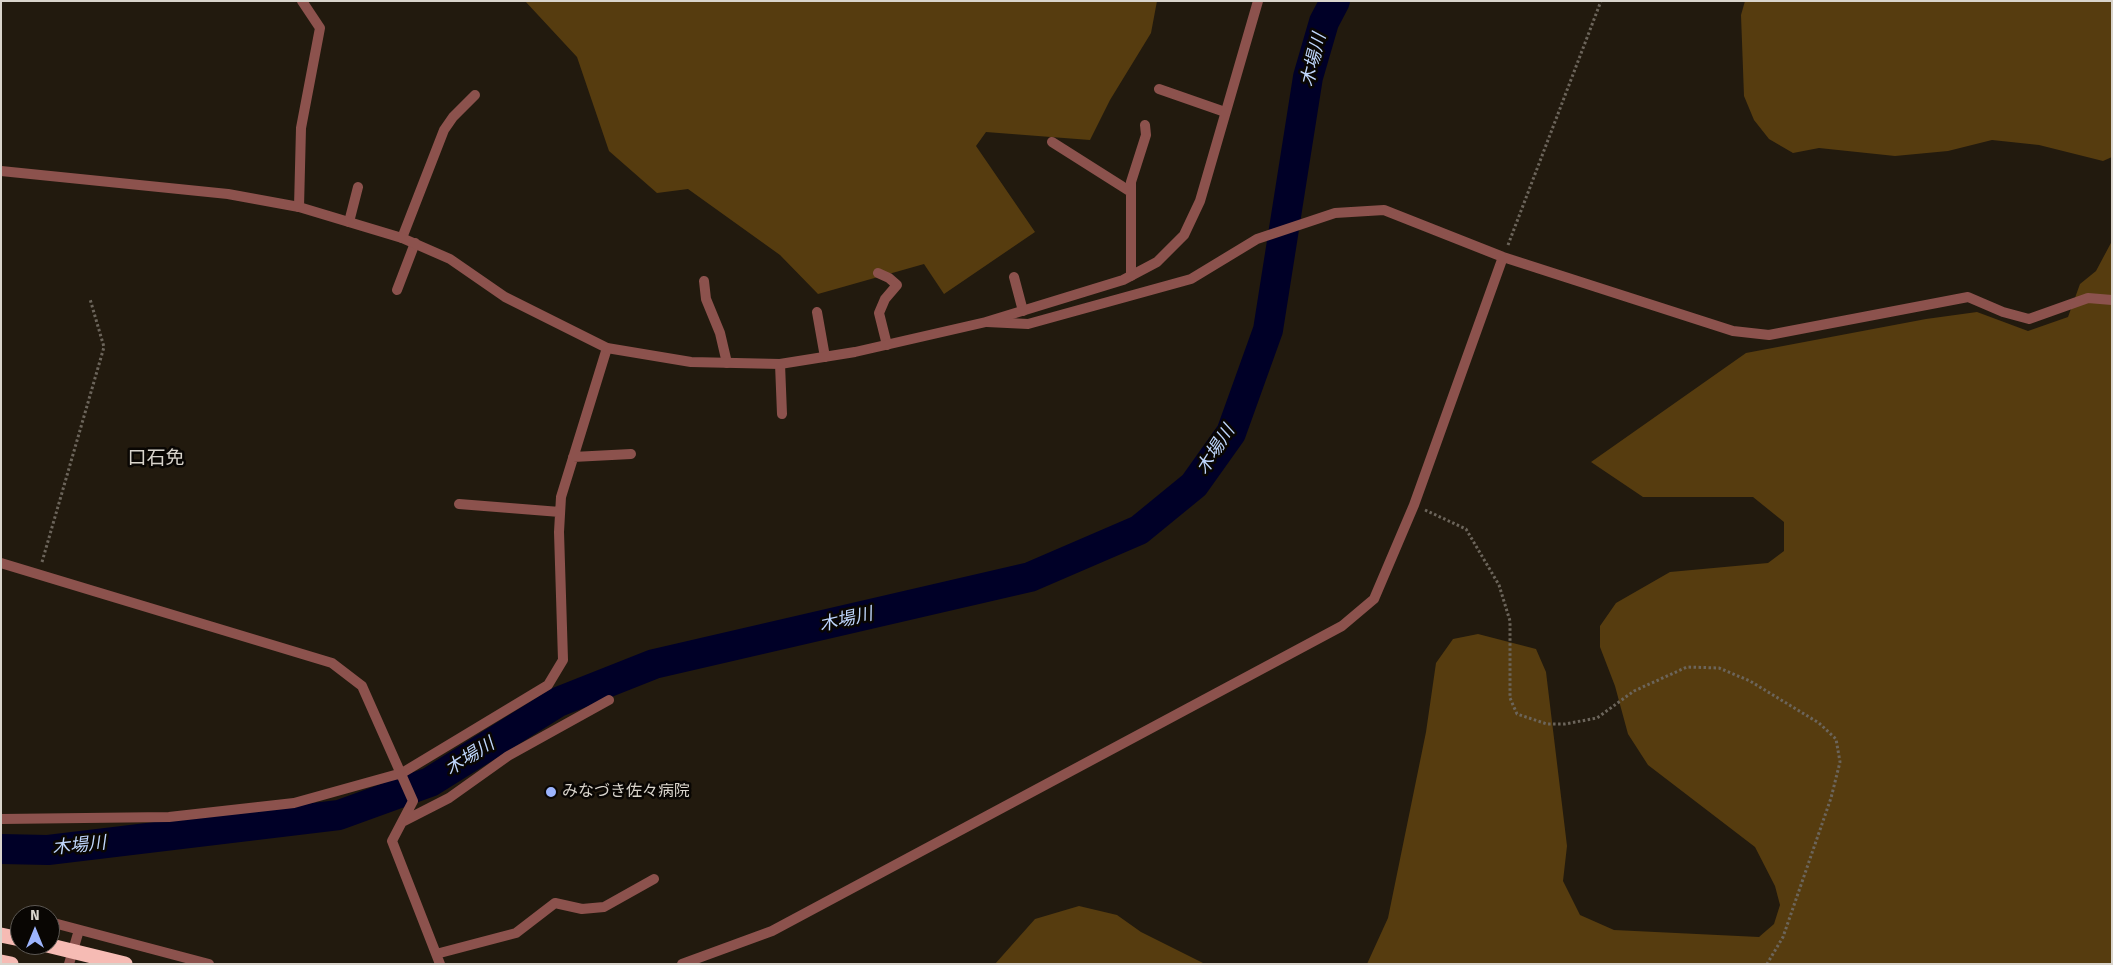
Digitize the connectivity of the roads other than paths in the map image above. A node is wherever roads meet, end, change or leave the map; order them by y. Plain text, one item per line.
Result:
1 (302, 1) edge
2 (1258, 1) edge
3 (1159, 89) dead end
4 (475, 96) dead end
5 (1225, 112) junction
6 (1145, 125) dead end
7 (1052, 142) dead end
8 (1, 171) edge
9 (358, 188) dead end
10 (1131, 192) junction
11 (299, 207) junction
12 (349, 222) junction
13 (402, 238) junction
14 (415, 243) junction
15 (1503, 257) junction
16 (878, 272) dead end
17 (1131, 276) junction
18 (1014, 277) dead end
19 (704, 280) dead end
20 (397, 290) dead end
21 (2112, 300) edge
22 (1023, 311) junction
23 (817, 312) dead end
24 (986, 322) junction
25 (887, 345) junction
26 (607, 348) junction
27 (825, 357) junction
28 (727, 363) junction
29 (780, 364) junction
30 (782, 414) dead end
31 (631, 454) dead end
32 (573, 457) junction
33 (459, 504) dead end
34 (560, 512) junction
35 (1, 563) edge
36 (609, 700) dead end
37 (402, 774) junction
38 (1, 819) edge
39 (402, 822) junction
40 (654, 879) dead end
41 (60, 925) edge
42 (79, 930) junction
43 (60, 948) edge
44 (436, 954) junction
45 (706, 960) edge
46 (1, 962) edge
47 (11, 964) edge
48 (69, 964) edge
49 (125, 964) edge
50 (209, 964) edge
51 (440, 964) edge
52 (682, 964) edge

1 - 11 street
2 - 5 street
3 - 5 street
4 - 13 street
5 - 17 street
6 - 10 street
7 - 10 street
8 - 11 street
9 - 12 street
10 - 17 street
11 - 12 street
12 - 13 street
13 - 14 street
14 - 20 street
14 - 26 street
15 - 21 street
15 - 24 street
15 - 45 street
16 - 25 street
17 - 22 street
18 - 22 street
19 - 28 street
22 - 24 street
23 - 27 street
24 - 25 street
25 - 27 street
26 - 28 street
26 - 32 street
27 - 29 street
28 - 29 street
29 - 30 street
31 - 32 street
32 - 34 street
33 - 34 street
34 - 37 street
35 - 37 street
36 - 39 street
37 - 38 street
37 - 39 street
39 - 44 street
40 - 44 street
41 - 42 street
42 - 48 street
42 - 50 street
43 - 49 highway, bridge
44 - 51 street
45 - 52 street
46 - 47 highway

